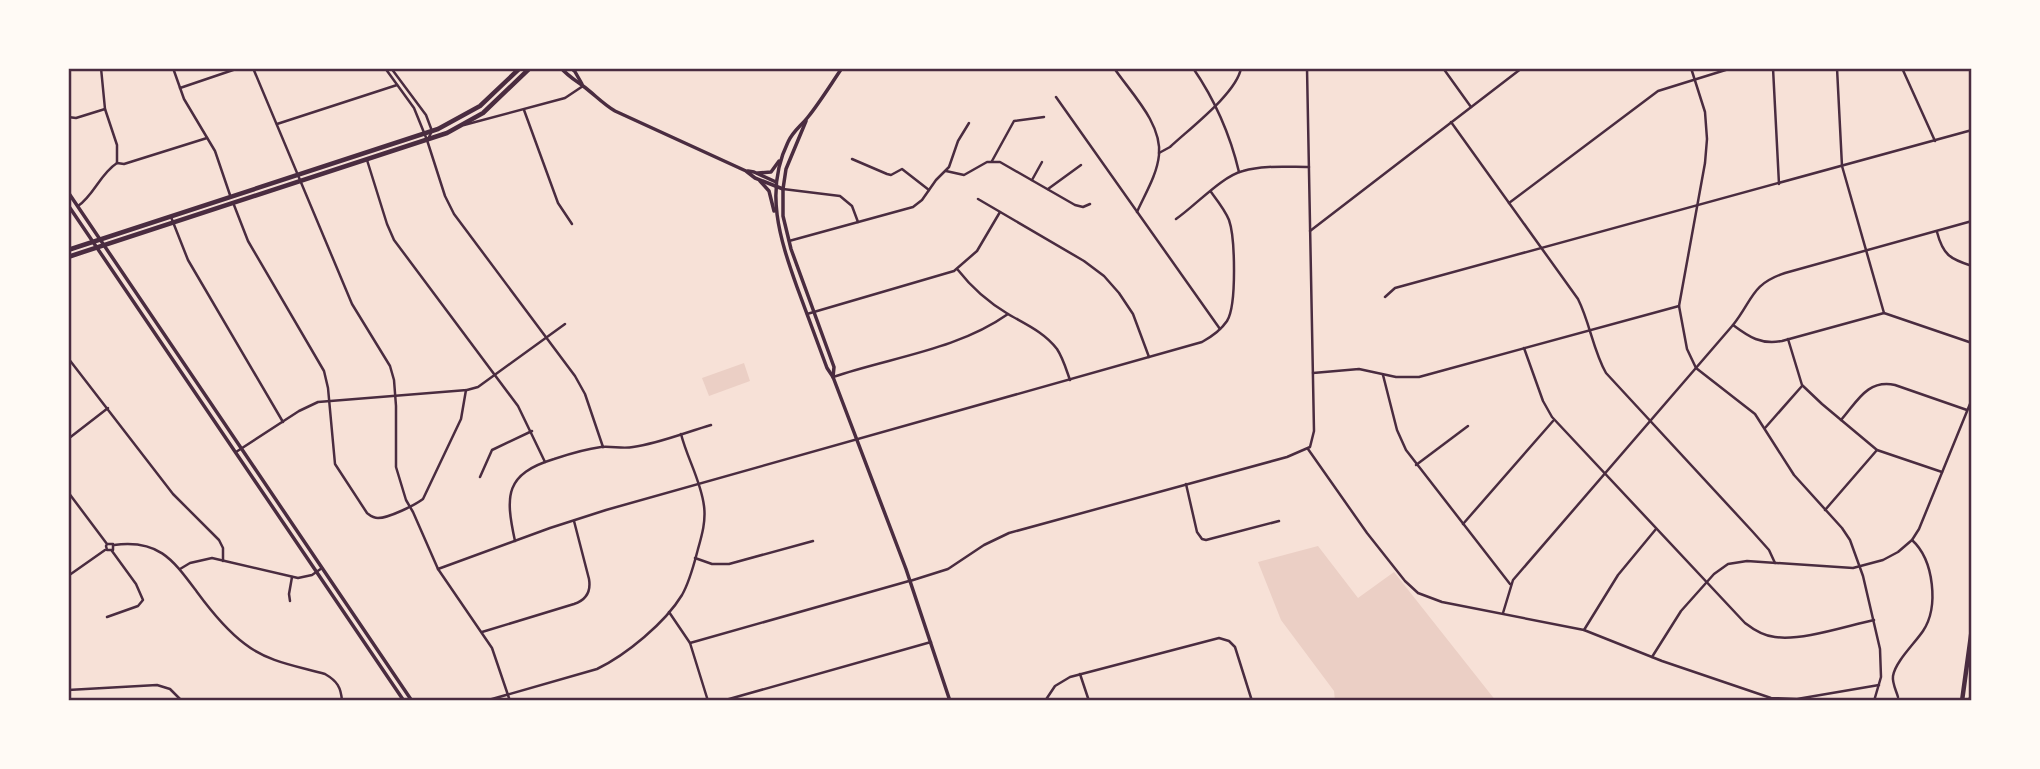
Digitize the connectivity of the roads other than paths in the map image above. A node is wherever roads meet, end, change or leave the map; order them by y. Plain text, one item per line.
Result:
1 (101, 68) edge
2 (173, 68) edge
3 (239, 68) edge
4 (253, 68) edge
5 (385, 68) edge
6 (391, 68) edge
7 (561, 68) edge
8 (842, 68) edge
9 (1114, 68) edge
10 (1193, 68) edge
11 (1241, 68) edge
12 (1307, 68) edge
13 (1443, 68) edge
14 (1522, 68) edge
15 (1690, 68) edge
16 (1732, 68) edge
17 (1773, 68) edge
18 (1837, 68) edge
19 (1902, 68) edge
20 (520, 69) edge
21 (529, 69) edge
22 (573, 69) edge
23 (1695, 80) junction
24 (397, 85) junction
25 (583, 86) junction
26 (180, 88) junction
27 (1056, 97) dead end
28 (1215, 106) junction
29 (1471, 107) junction
30 (105, 109) junction
31 (524, 110) junction
32 (68, 117) edge
33 (1044, 117) dead end
34 (807, 119) junction
35 (969, 122) dead end
36 (1451, 122) junction
37 (277, 124) junction
38 (464, 125) junction
39 (1972, 130) edge
40 (432, 131) junction
41 (424, 134) junction
42 (209, 137) junction
43 (427, 140) junction
44 (1935, 141) junction
45 (1159, 153) junction
46 (781, 159) junction
47 (852, 159) dead end
48 (366, 160) junction
49 (992, 161) junction
50 (1042, 162) dead end
51 (117, 163) junction
52 (1081, 165) dead end
53 (1842, 166) junction
54 (1308, 167) junction
55 (946, 171) junction
56 (1239, 172) junction
57 (299, 174) junction
58 (755, 175) junction
59 (1032, 180) junction
60 (302, 181) junction
61 (776, 184) junction
62 (1779, 184) junction
63 (783, 189) junction
64 (1048, 189) junction
65 (929, 190) junction
66 (68, 192) edge
67 (1211, 192) junction
68 (230, 196) junction
69 (978, 199) dead end
70 (233, 203) junction
71 (1509, 203) junction
72 (1090, 204) dead end
73 (68, 205) edge
74 (78, 206) junction
75 (1696, 206) junction
76 (1000, 212) junction
77 (1137, 212) junction
78 (170, 216) junction
79 (776, 216) junction
80 (1176, 219) dead end
81 (1972, 221) edge
82 (173, 223) junction
83 (572, 223) dead end
84 (859, 223) junction
85 (1310, 231) junction
86 (1936, 231) junction
87 (100, 239) junction
88 (93, 241) junction
89 (789, 242) junction
90 (104, 245) junction
91 (97, 247) junction
92 (1543, 248) junction
93 (68, 250) edge
94 (1866, 251) junction
95 (68, 257) edge
96 (1972, 266) edge
97 (958, 269) junction
98 (1385, 297) dead end
99 (1679, 306) junction
100 (814, 312) junction
101 (1884, 313) junction
102 (807, 314) junction
103 (1008, 314) junction
104 (565, 324) dead end
105 (1733, 325) junction
106 (1220, 329) junction
107 (1590, 330) junction
108 (547, 338) junction
109 (1788, 339) junction
110 (1972, 343) edge
111 (1524, 348) junction
112 (1149, 357) junction
113 (68, 358) edge
114 (1696, 368) junction
115 (1313, 373) junction
116 (1383, 374) junction
117 (496, 376) junction
118 (833, 377) junction
119 (1070, 380) junction
120 (1802, 385) junction
121 (466, 390) junction
122 (396, 394) junction
123 (1972, 399) edge
124 (329, 400) junction
125 (108, 408) junction
126 (1967, 410) junction
127 (1554, 420) junction
128 (1650, 421) junction
129 (1841, 421) junction
130 (283, 422) junction
131 (711, 425) dead end
132 (1468, 426) dead end
133 (1765, 428) junction
134 (532, 431) junction
135 (681, 434) junction
136 (68, 439) edge
137 (856, 439) junction
138 (603, 447) junction
139 (241, 448) junction
140 (1308, 449) junction
141 (1877, 450) junction
142 (236, 452) junction
143 (545, 462) junction
144 (1416, 465) junction
145 (1942, 472) junction
146 (1605, 473) junction
147 (480, 477) dead end
148 (1186, 484) junction
149 (699, 485) junction
150 (68, 492) edge
151 (410, 506) junction
152 (1825, 510) junction
153 (573, 520) junction
154 (1279, 521) dead end
155 (1463, 524) junction
156 (1656, 529) junction
157 (1913, 540) junction
158 (515, 541) junction
159 (813, 541) dead end
160 (107, 544) junction
161 (114, 545) junction
162 (106, 549) junction
163 (112, 551) junction
164 (695, 558) junction
165 (223, 561) junction
166 (1776, 563) junction
167 (1860, 565) junction
168 (322, 568) junction
169 (180, 569) junction
170 (438, 569) junction
171 (317, 572) junction
172 (68, 576) edge
173 (292, 577) junction
174 (910, 581) junction
175 (1706, 582) junction
176 (1510, 584) junction
177 (290, 601) dead end
178 (669, 612) junction
179 (1503, 613) junction
180 (107, 617) dead end
181 (1874, 620) junction
182 (1972, 628) edge
183 (1584, 630) junction
184 (482, 632) junction
185 (931, 642) junction
186 (690, 643) junction
187 (1651, 657) junction
188 (1080, 674) junction
189 (1879, 684) junction
190 (68, 690) edge
191 (508, 694) junction
192 (1898, 697) dead end
193 (1972, 697) edge
194 (342, 700) edge
195 (950, 700) edge
196 (182, 701) edge
197 (335, 701) edge
198 (404, 701) edge
199 (412, 701) edge
200 (485, 701) edge
201 (510, 701) edge
202 (708, 701) edge
203 (722, 701) edge
204 (944, 701) edge
205 (1045, 701) edge
206 (1089, 701) edge
207 (1252, 701) edge
208 (1874, 701) edge
209 (1964, 701) edge

1 - 30 street
2 - 26 street
3 - 26 street
4 - 37 street
5 - 24 street
6 - 40 street
7 - 25 main road
8 - 34 main road
9 - 45 street
10 - 28 street
11 - 28 street
12 - 54 street
13 - 29 street
14 - 29 street
15 - 23 street
16 - 23 street
17 - 62 street
18 - 53 street
19 - 44 street
20 - 40 highway
21 - 38 highway
22 - 25 main road
23 - 71 street
23 - 75 street
24 - 37 street
24 - 41 street
25 - 31 street
25 - 58 main road
26 - 42 street
27 - 77 street
28 - 45 street
28 - 56 street
29 - 36 street
30 - 32 street
30 - 51 street
31 - 38 street
31 - 83 street
33 - 49 street
34 - 46 main road
34 - 63 main road
35 - 55 street
36 - 71 street
36 - 85 street
37 - 57 street
38 - 43 highway
39 - 44 street
40 - 41 highway
40 - 43 street
41 - 43 street
41 - 57 highway
42 - 51 street
42 - 68 street
43 - 48 highway
43 - 108 street
44 - 53 street
45 - 77 street
46 - 58 main road
46 - 61 main road
47 - 65 street
48 - 60 highway
48 - 117 street
49 - 55 street
49 - 59 street
50 - 59 street
51 - 74 street
52 - 64 street
53 - 62 street
53 - 94 street
54 - 56 street
54 - 85 street
55 - 65 street
56 - 67 street
57 - 60 street
57 - 68 highway
58 - 61 main road
58 - 79 main road
59 - 64 street
60 - 70 highway
60 - 122 street
61 - 63 main road
61 - 79 main road
62 - 75 street
63 - 84 street
63 - 89 main road
64 - 72 street
65 - 84 street
66 - 74 main road
67 - 80 street
67 - 106 street
68 - 70 street
68 - 78 highway
69 - 76 street
70 - 82 highway
70 - 124 street
71 - 92 street
73 - 88 main road
74 - 87 main road
75 - 92 street
75 - 99 street
76 - 97 street
76 - 112 street
77 - 106 street
78 - 82 street
78 - 87 highway
79 - 102 main road
81 - 86 street
82 - 90 highway
82 - 130 street
84 - 89 street
85 - 115 street
86 - 94 street
86 - 96 street
87 - 88 highway
87 - 90 main road
88 - 91 main road
88 - 93 highway
89 - 100 main road
90 - 91 highway
90 - 139 main road
91 - 95 highway
91 - 142 main road
92 - 98 street
92 - 107 street
94 - 101 street
94 - 105 street
97 - 100 street
97 - 103 street
99 - 107 street
99 - 114 street
100 - 102 street
100 - 118 main road
101 - 109 street
101 - 110 street
102 - 118 main road
103 - 118 street
103 - 119 street
104 - 108 street
105 - 109 street
105 - 114 street
106 - 112 street
107 - 111 street
107 - 128 street
108 - 117 street
108 - 138 street
109 - 120 street
111 - 116 street
111 - 127 street
112 - 119 street
113 - 125 street
114 - 128 street
114 - 133 street
115 - 116 street
115 - 140 street
116 - 144 street
117 - 121 street
117 - 134 street
118 - 137 main road
119 - 137 street
120 - 129 street
120 - 133 street
121 - 122 street
121 - 151 street
122 - 124 street
122 - 151 street
123 - 126 street
124 - 130 street
124 - 151 street
125 - 136 street
125 - 165 street
126 - 129 street
126 - 145 street
127 - 146 street
127 - 155 street
128 - 146 street
128 - 166 street
129 - 141 street
130 - 139 street
131 - 135 street
132 - 144 street
133 - 152 street
134 - 143 street
134 - 147 street
135 - 138 street
135 - 149 street
137 - 149 street
137 - 174 main road
138 - 143 street
139 - 142 street
139 - 168 main road
140 - 148 street
140 - 179 street
141 - 145 street
141 - 152 street
142 - 171 main road
143 - 158 street
144 - 155 street
145 - 157 street
146 - 156 street
146 - 176 street
148 - 154 street
148 - 174 street
149 - 153 street
149 - 164 street
150 - 160 street
151 - 170 street
152 - 167 street
153 - 158 street
153 - 184 street
155 - 176 street
156 - 175 street
156 - 183 street
157 - 167 street
157 - 192 street
158 - 170 street
159 - 164 street
160 - 161 street
160 - 162 street
161 - 163 street
161 - 169 street
162 - 163 street
162 - 172 street
163 - 180 street
164 - 178 street
165 - 169 street
165 - 173 street
166 - 167 street
166 - 175 street
167 - 181 street
168 - 171 street
168 - 199 main road
169 - 194 street
170 - 184 street
171 - 173 street
171 - 198 main road
173 - 177 street
174 - 185 main road
174 - 186 street
175 - 181 street
175 - 187 street
176 - 179 street
178 - 186 street
178 - 191 street
179 - 183 street
181 - 189 street
182 - 209 highway
183 - 187 street
184 - 191 street
185 - 195 main road
185 - 203 street
186 - 202 street
187 - 189 street
188 - 205 street
188 - 206 street
188 - 207 street
189 - 208 street
190 - 196 street
191 - 200 street
191 - 201 street
193 - 209 main road
194 - 197 street
195 - 204 street

